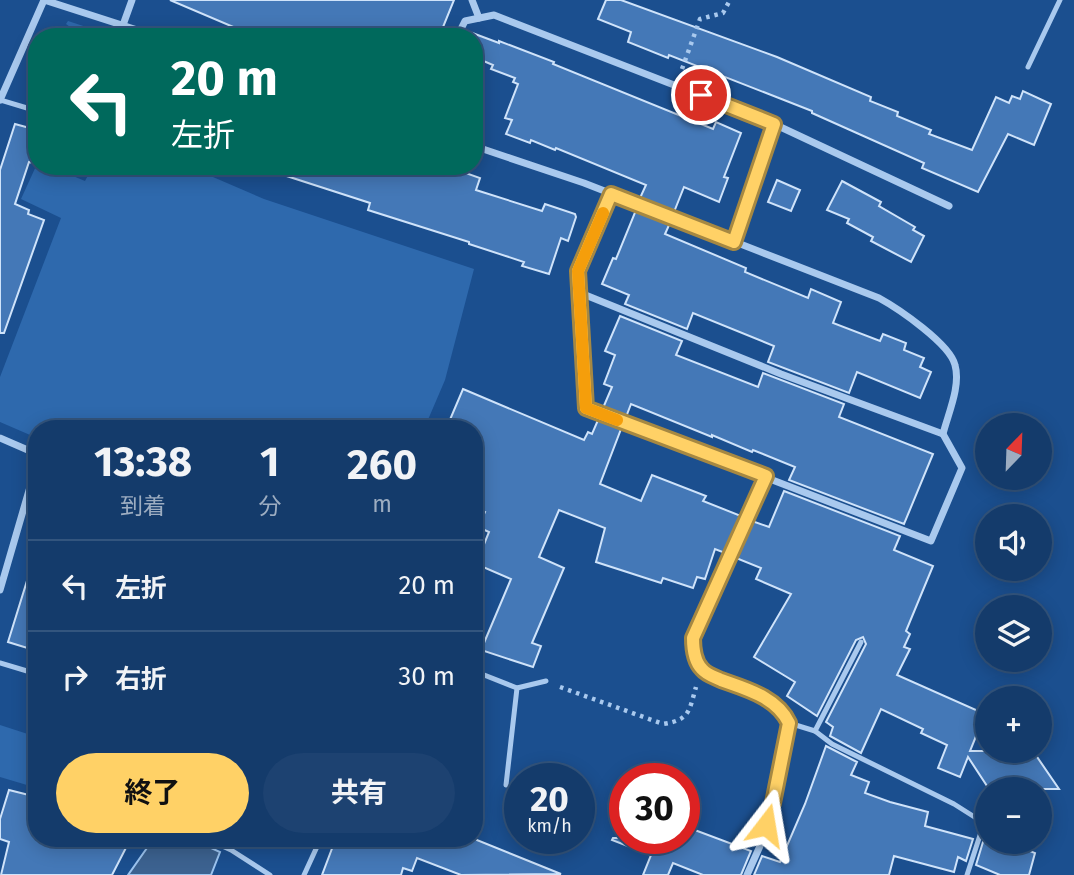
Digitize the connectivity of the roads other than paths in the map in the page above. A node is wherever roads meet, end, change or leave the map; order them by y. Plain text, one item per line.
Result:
1 (44, 0) edge
2 (132, 0) edge
3 (472, 0) edge
4 (1059, 0) edge
5 (479, 18) junction
6 (123, 25) junction
7 (32, 28) edge
8 (132, 28) edge
9 (462, 28) edge
10 (28, 36) edge
11 (1028, 67) dead end
12 (0, 100) edge
13 (28, 108) edge
14 (774, 124) junction
15 (483, 149) edge
16 (611, 194) junction
17 (949, 206) dead end
18 (734, 242) junction
19 (578, 292) junction
20 (943, 434) junction
21 (0, 438) edge
22 (28, 449) edge
23 (766, 476) junction
24 (28, 494) edge
25 (0, 590) edge
26 (861, 642) dead end
27 (0, 663) edge
28 (28, 671) edge
29 (483, 675) edge
30 (546, 681) road end
31 (517, 688) junction
32 (789, 723) junction
33 (815, 731) junction
34 (508, 763) edge
35 (224, 847) edge
36 (317, 847) edge
37 (270, 875) edge
38 (304, 875) edge
39 (747, 875) edge
40 (967, 875) edge

1 - 6 street
1 - 7 street
2 - 6 street
3 - 5 street
4 - 11 lane
5 - 9 street
5 - 14 street
6 - 8 street
10 - 12 street
12 - 13 lane
14 - 17 street
14 - 18 street
15 - 16 street
16 - 18 street
16 - 19 street
18 - 20 street
19 - 20 street
19 - 23 street
20 - 23 street
21 - 22 street
23 - 32 street
24 - 25 street
26 - 33 lane
27 - 28 lane
29 - 31 lane
30 - 31 lane
31 - 34 lane
32 - 33 lane
32 - 39 street
33 - 40 lane
35 - 37 lane
36 - 38 lane

